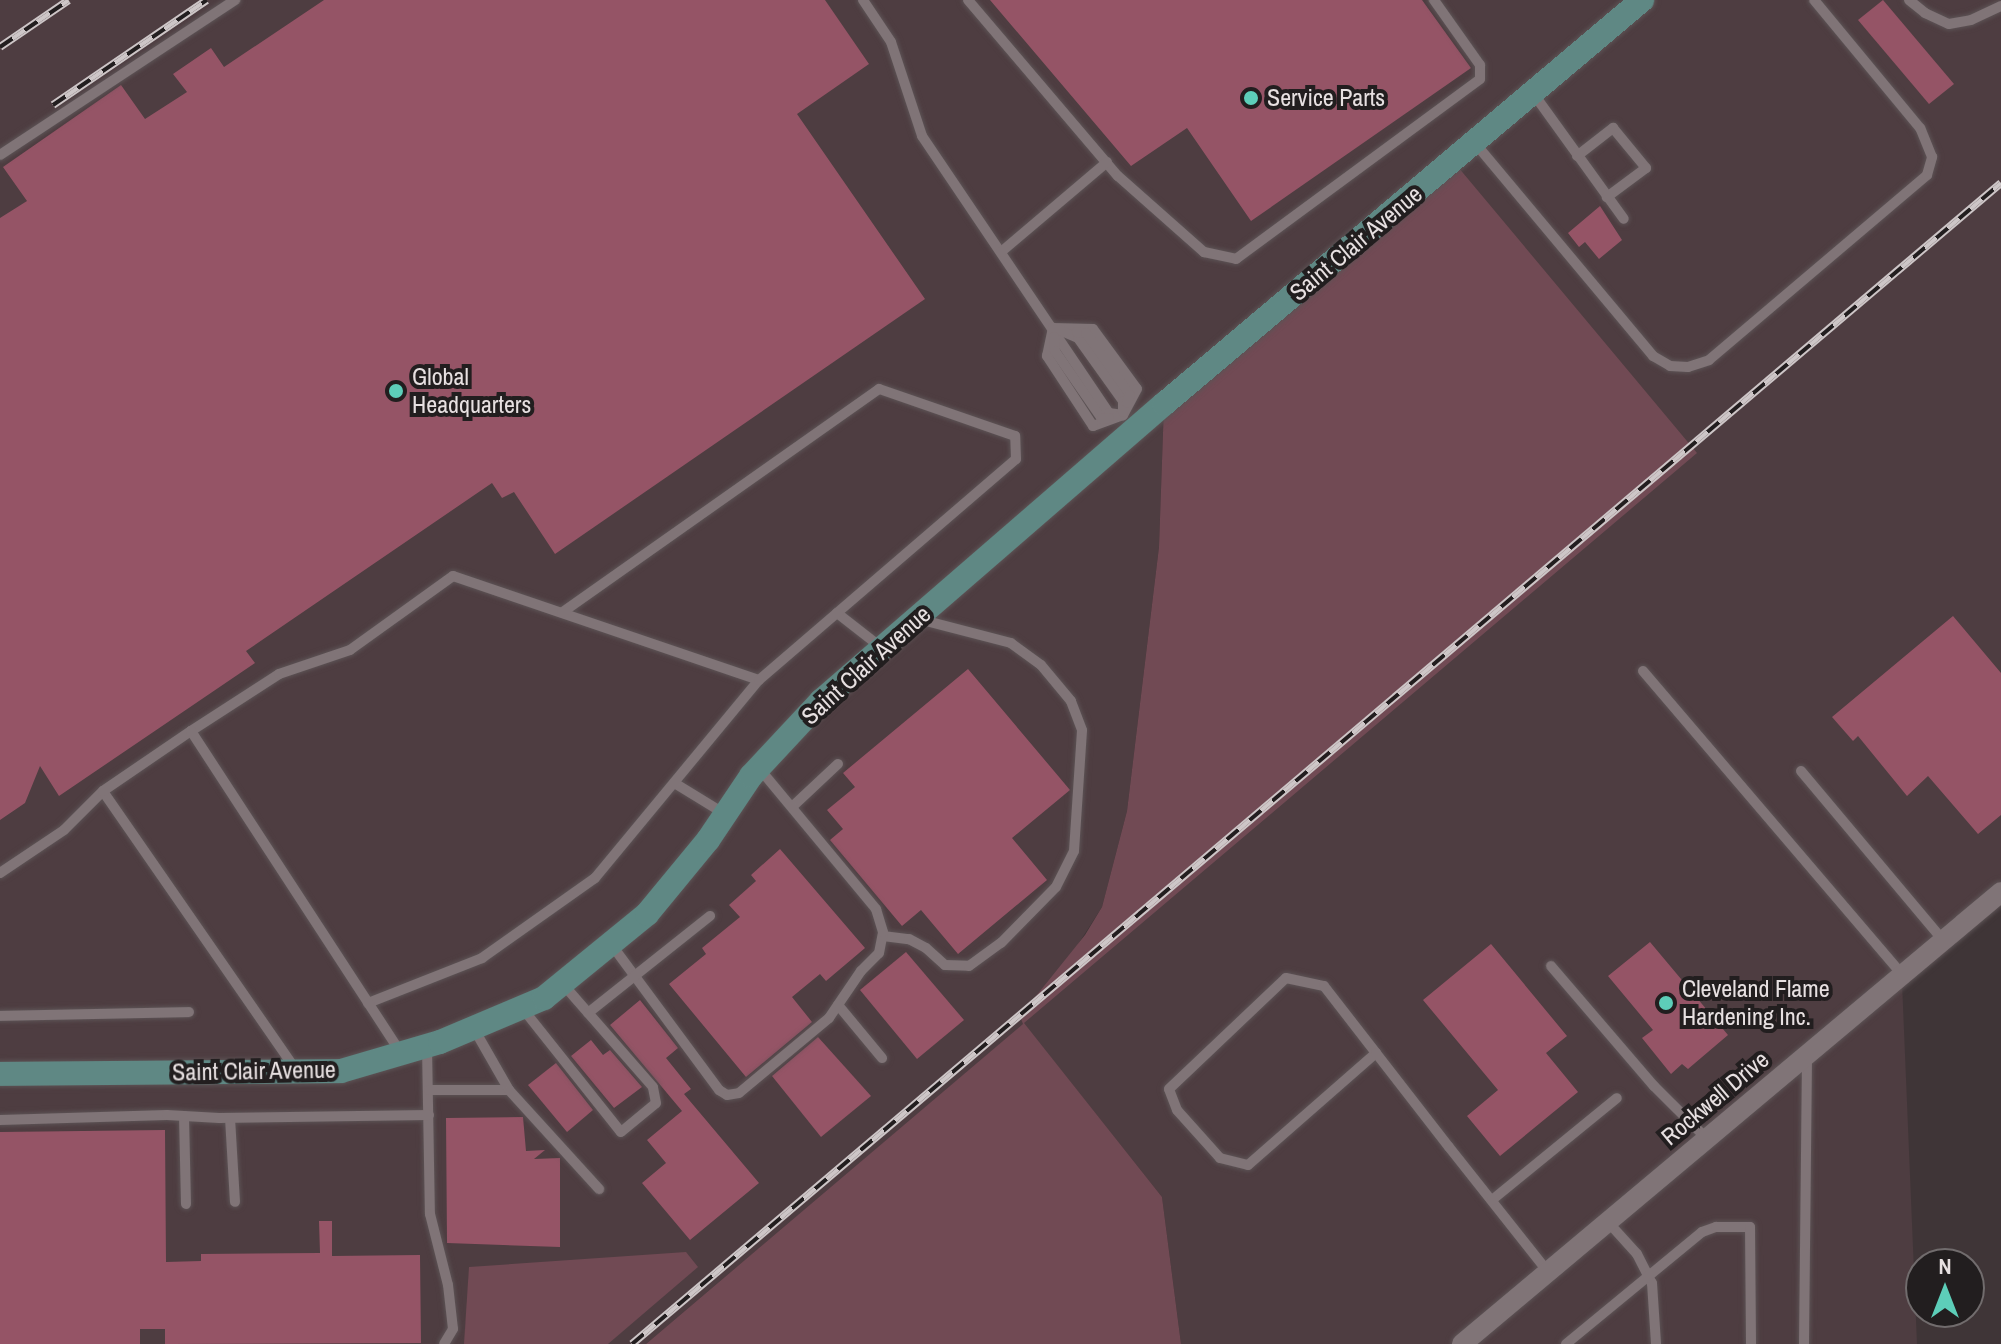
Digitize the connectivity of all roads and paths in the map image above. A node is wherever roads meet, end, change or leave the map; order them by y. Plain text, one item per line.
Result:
1 (235, 0) edge
2 (863, 0) edge
3 (968, 0) edge
4 (1434, 0) edge
5 (1642, 0) edge
6 (1814, 0) edge
7 (1909, 0) edge
8 (1979, 0) edge
9 (2001, 6) edge
10 (1988, 11) junction
11 (1533, 93) junction
12 (1475, 143) junction
13 (0, 155) edge
14 (1577, 156) junction
15 (1107, 162) junction
16 (1607, 197) junction
17 (1624, 219) dead end
18 (1001, 252) junction
19 (1053, 328) junction
20 (1129, 422) junction
21 (562, 613) junction
22 (837, 613) junction
23 (917, 618) junction
24 (882, 648) junction
25 (1643, 671) dead end
26 (759, 680) junction
27 (191, 731) junction
28 (838, 764) dead end
29 (759, 768) junction
30 (1801, 771) dead end
31 (676, 784) junction
32 (103, 791) junction
33 (792, 807) junction
34 (725, 814) junction
35 (0, 873) edge
36 (2001, 892) edge
37 (710, 916) dead end
38 (883, 936) junction
39 (1943, 940) junction
40 (611, 944) junction
41 (1551, 966) dead end
42 (1903, 975) junction
43 (635, 977) junction
44 (562, 983) junction
45 (368, 1003) junction
46 (838, 1005) junction
47 (522, 1007) junction
48 (189, 1012) dead end
49 (588, 1013) junction
50 (0, 1016) edge
51 (473, 1028) junction
52 (427, 1046) junction
53 (402, 1053) junction
54 (1376, 1053) junction
55 (1807, 1055) junction
56 (882, 1058) dead end
57 (297, 1072) junction
58 (0, 1074) edge
59 (429, 1090) junction
60 (509, 1090) junction
61 (1617, 1098) dead end
62 (429, 1115) junction
63 (184, 1116) junction
64 (230, 1118) junction
65 (0, 1120) edge
66 (1707, 1139) junction
67 (599, 1189) dead end
68 (1492, 1200) junction
69 (235, 1202) dead end
70 (186, 1204) dead end
71 (1608, 1222) junction
72 (1548, 1272) junction
73 (1649, 1276) junction
74 (444, 1344) edge
75 (1462, 1344) edge
76 (1566, 1344) edge
77 (1656, 1344) edge
78 (1751, 1344) edge
79 (1804, 1344) edge

1 - 13 lane
2 - 18 lane
3 - 15 lane
4 - 15 lane
5 - 11 street, Saint Clair Avenue
6 - 12 lane
7 - 10 lane
8 - 10 lane
9 - 10 lane
11 - 12 street, Saint Clair Avenue
11 - 14 lane
12 - 20 street, Saint Clair Avenue
14 - 16 lane
14 - 16 lane
15 - 18 lane
16 - 17 lane
18 - 19 lane
19 - 20 lane
19 - 20 lane
19 - 20 lane
19 - 20 lane
20 - 23 street, Saint Clair Avenue
21 - 22 lane
21 - 26 lane
21 - 27 lane
22 - 24 lane
22 - 26 lane
23 - 24 street, Saint Clair Avenue
23 - 38 lane
24 - 29 street, Saint Clair Avenue
25 - 42 lane
26 - 31 lane
27 - 32 lane
27 - 45 lane
28 - 33 lane
29 - 33 lane
29 - 34 street, Saint Clair Avenue
30 - 39 lane
31 - 34 lane
31 - 45 lane
32 - 35 lane
32 - 57 lane
33 - 38 lane
34 - 40 street, Saint Clair Avenue
36 - 39 street, Rockwell Drive
37 - 43 lane
38 - 46 lane
39 - 42 street, Rockwell Drive
40 - 43 lane
40 - 44 street, Saint Clair Avenue
41 - 66 lane
42 - 55 street, Rockwell Drive
43 - 46 lane
43 - 49 lane
44 - 47 street, Saint Clair Avenue
44 - 49 lane
45 - 53 lane
46 - 56 lane
47 - 49 lane
47 - 51 street, Saint Clair Avenue
48 - 50 lane
51 - 52 street, Saint Clair Avenue
51 - 60 lane
52 - 53 street, Saint Clair Avenue
52 - 59 lane
53 - 57 street, Saint Clair Avenue
54 - 54 lane
54 - 68 lane
55 - 66 street, Rockwell Drive
55 - 79 lane
57 - 58 street, Saint Clair Avenue
59 - 60 lane
59 - 62 lane
60 - 67 lane
61 - 68 lane
62 - 64 lane
62 - 74 lane
63 - 64 lane
63 - 65 lane
63 - 70 lane
64 - 69 lane
66 - 71 street, Rockwell Drive
68 - 72 lane
71 - 72 street, Rockwell Drive
71 - 73 lane
72 - 75 street, Rockwell Drive
73 - 76 lane
73 - 77 lane
73 - 78 lane

